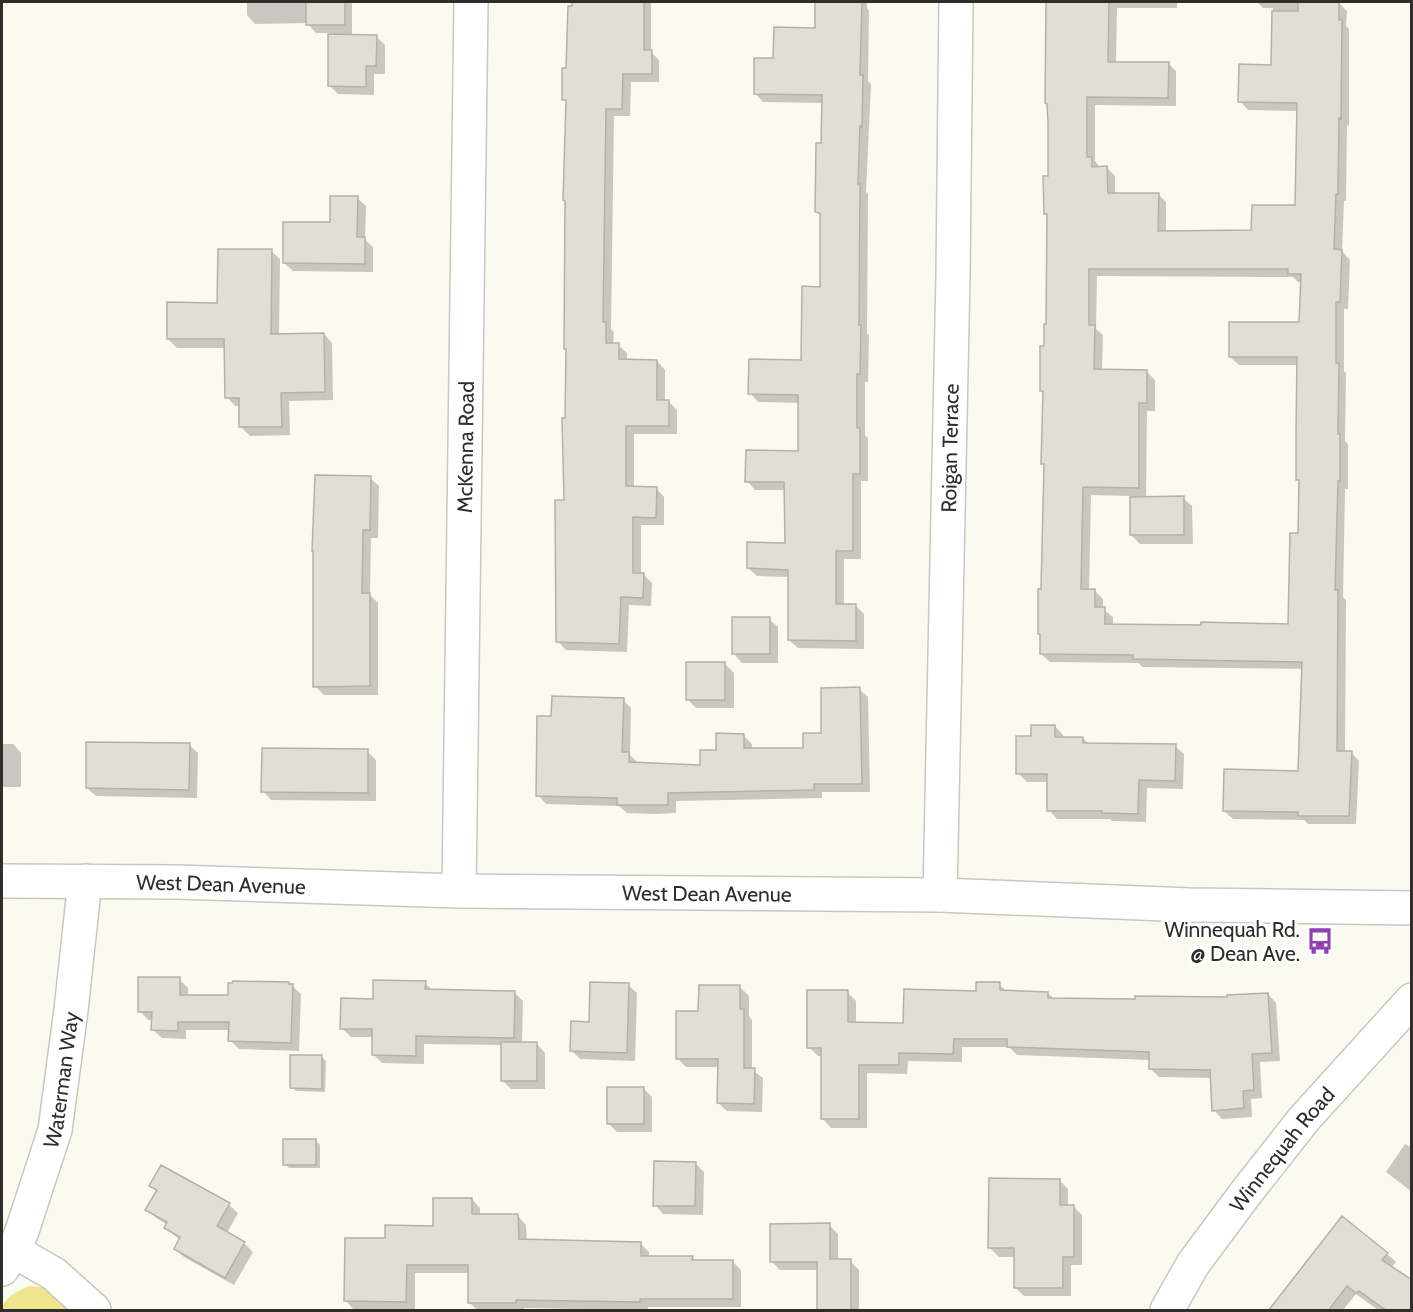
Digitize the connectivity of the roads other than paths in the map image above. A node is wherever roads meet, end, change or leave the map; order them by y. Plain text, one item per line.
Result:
1 (471, 2) edge
2 (956, 2) edge
3 (2, 880) edge
4 (85, 881) junction
5 (459, 891) junction
6 (940, 895) junction
7 (1412, 908) edge
8 (1412, 1000) edge
9 (8, 1260) edge
10 (94, 1311) edge
11 (1167, 1311) edge

1 - 5 street, McKenna Road
2 - 6 street, Roigan Terrace
3 - 4 street, West Dean Avenue
4 - 5 street, West Dean Avenue
4 - 9 street, Waterman Way
5 - 6 street, West Dean Avenue
6 - 7 street, West Dean Avenue
8 - 11 street, Winnequah Road
9 - 10 street

